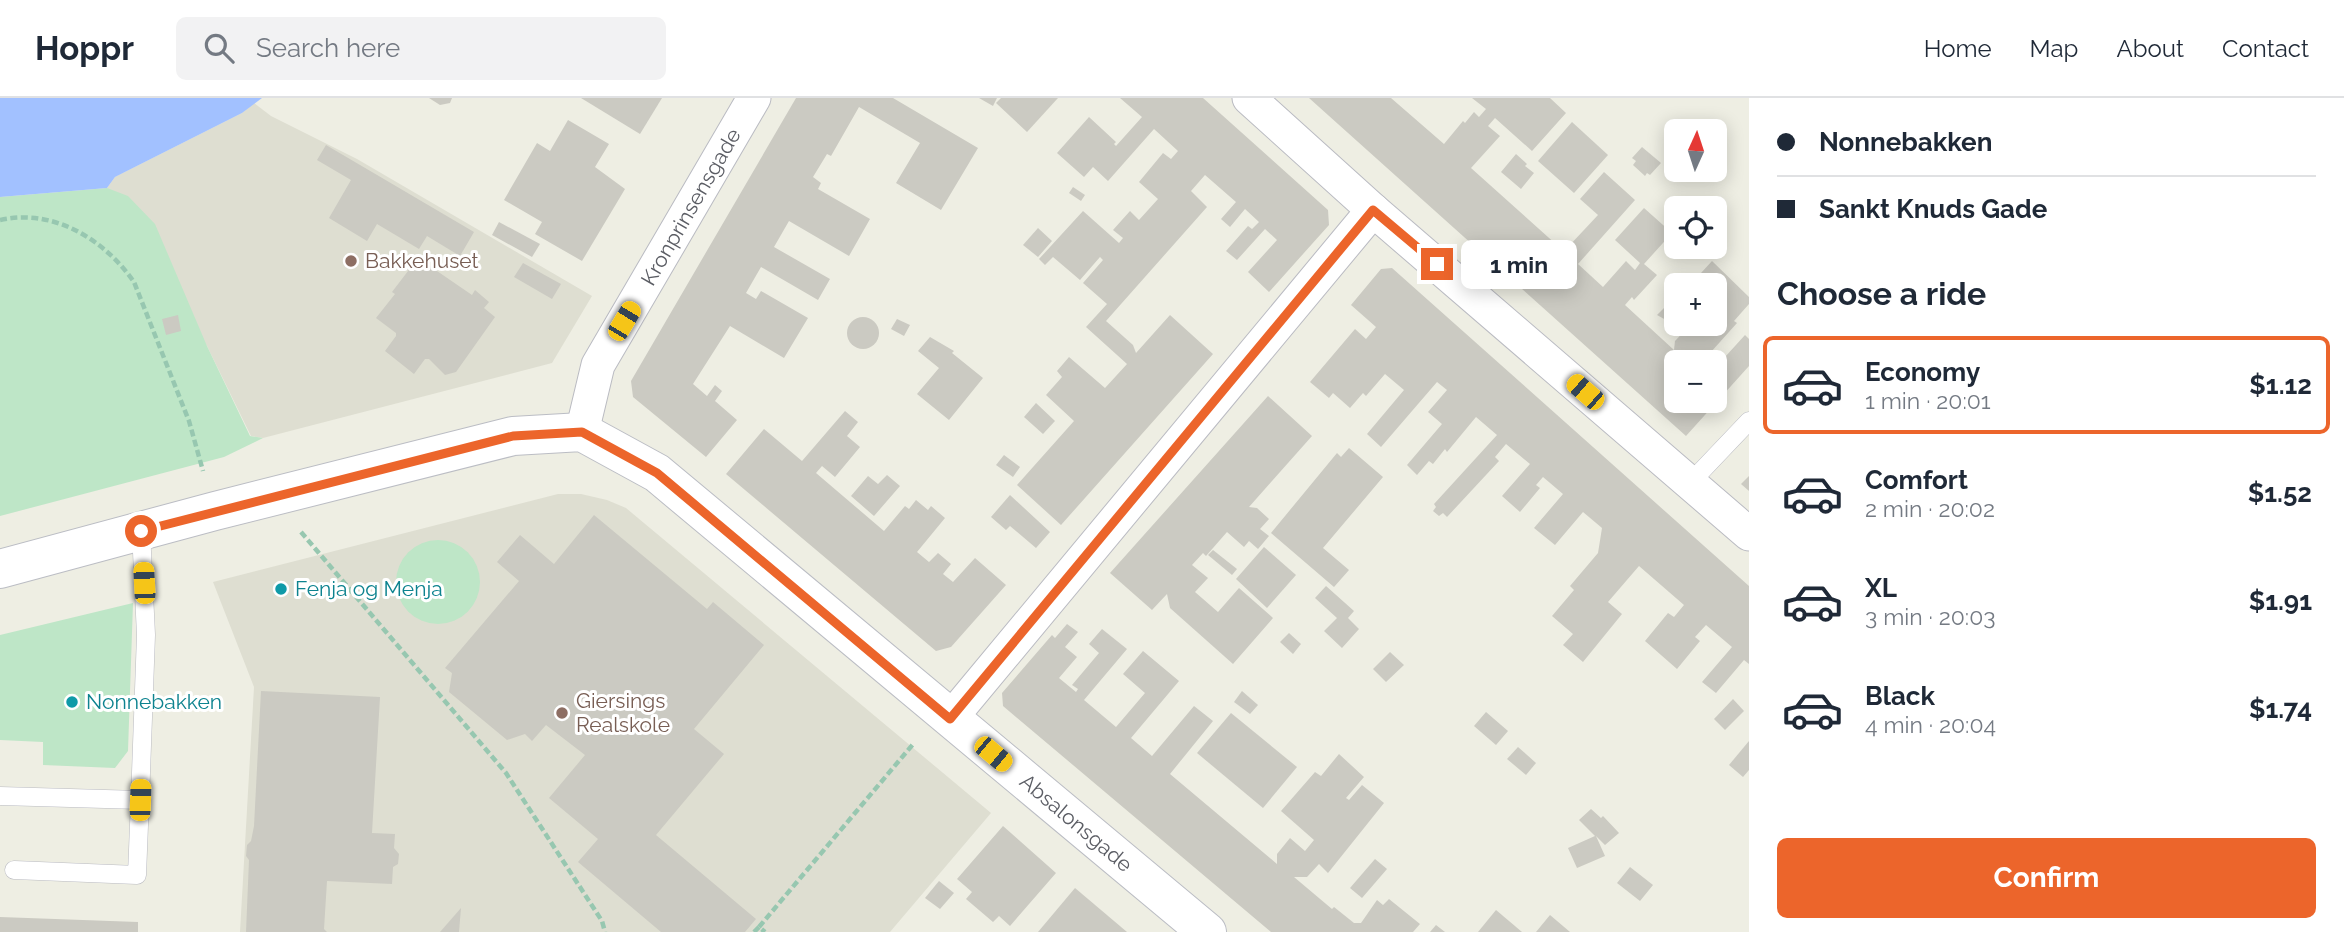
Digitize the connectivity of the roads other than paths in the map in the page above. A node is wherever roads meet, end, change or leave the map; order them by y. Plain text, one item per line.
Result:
1 (754, 98) edge
2 (1249, 98) edge
3 (1373, 210) junction
4 (1749, 421) edge
5 (582, 432) junction
6 (1690, 482) junction
7 (141, 531) junction
8 (1749, 534) edge
9 (0, 569) edge
10 (950, 719) junction
11 (0, 796) edge
12 (140, 800) junction
13 (14, 870) dead end
14 (1207, 932) edge

1 - 5 street, Kronprinsensgade
2 - 3 street
3 - 6 street
3 - 10 street
4 - 6 lane
5 - 7 main road
5 - 10 main road, Absalonsgade
6 - 8 street
7 - 9 main road
7 - 12 lane
10 - 14 main road, Absalonsgade
11 - 12 lane
12 - 13 lane

